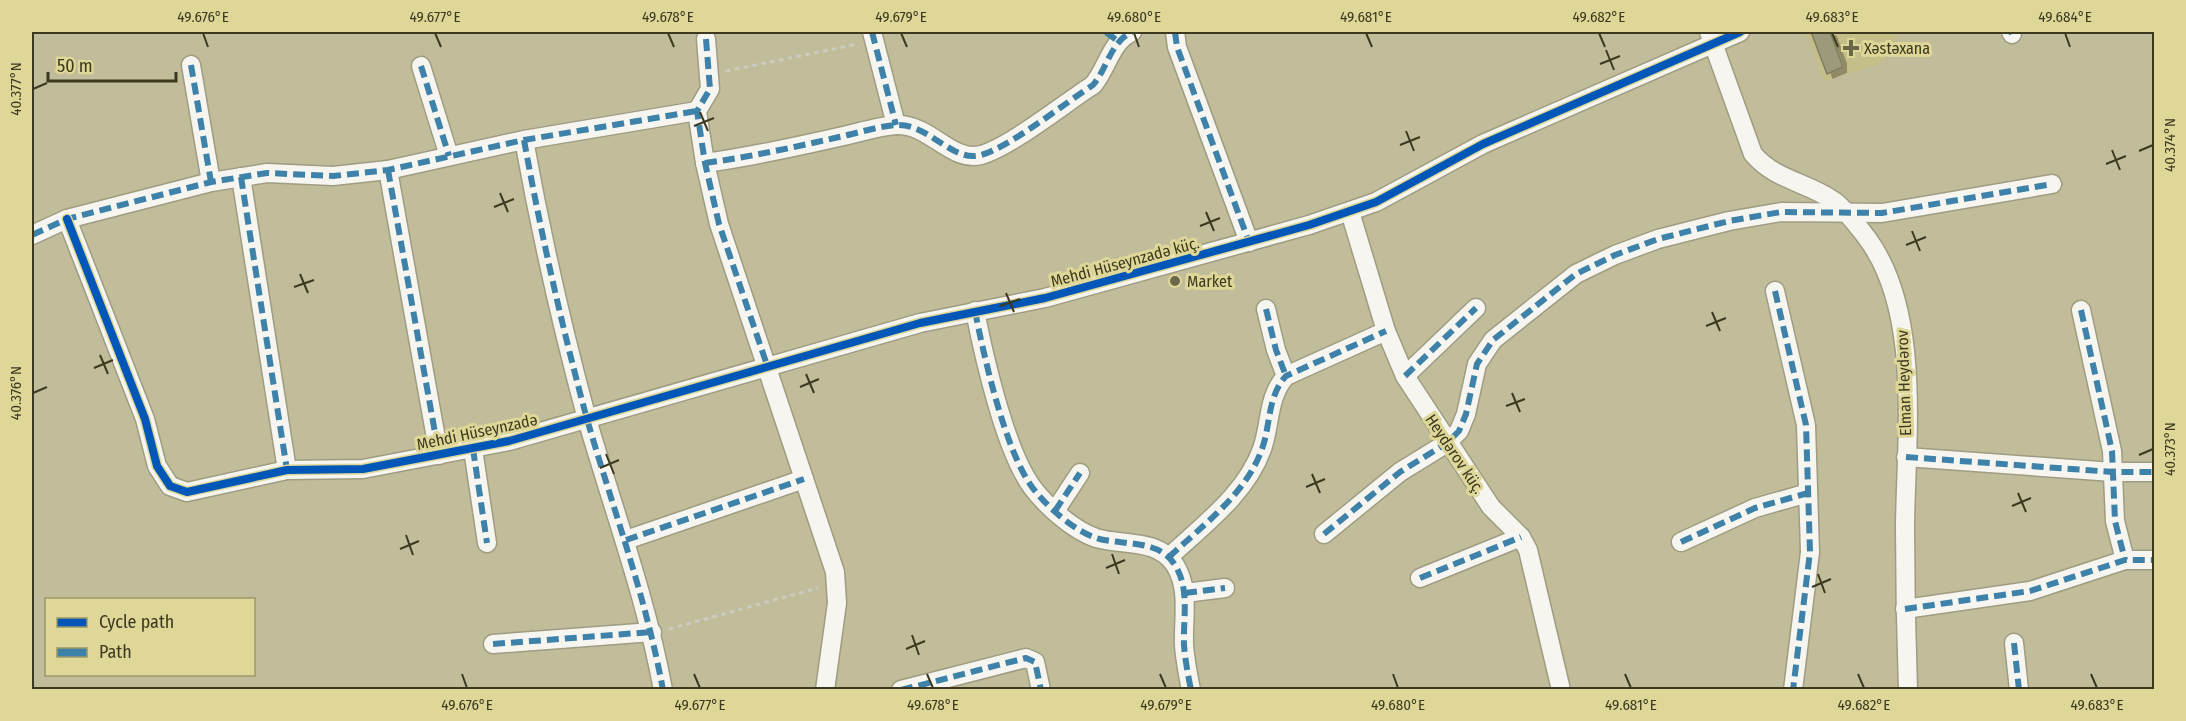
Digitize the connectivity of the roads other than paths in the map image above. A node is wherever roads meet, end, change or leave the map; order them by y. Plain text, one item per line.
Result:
1 (1175, 32) edge
2 (1740, 32) edge
3 (1119, 35) edge
4 (873, 36) edge
5 (1711, 38) edge
6 (706, 39) dead end
7 (191, 65) dead end
8 (422, 66) dead end
9 (697, 111) junction
10 (896, 125) junction
11 (524, 140) junction
12 (449, 156) junction
13 (705, 164) junction
14 (388, 170) junction
15 (241, 177) junction
16 (211, 182) junction
17 (2052, 184) dead end
18 (1350, 212) junction
19 (1848, 214) junction
20 (67, 219) junction
21 (32, 235) edge
22 (1249, 242) junction
23 (1775, 291) dead end
24 (1476, 308) dead end
25 (1266, 309) dead end
26 (2081, 310) dead end
27 (975, 311) junction
28 (1386, 331) junction
29 (768, 368) junction
30 (1286, 376) junction
31 (1405, 376) junction
32 (588, 420) junction
33 (1447, 443) junction
34 (473, 449) junction
35 (439, 455) junction
36 (1906, 457) junction
37 (287, 470) junction
38 (2113, 472) junction
39 (2154, 472) edge
40 (1080, 473) dead end
41 (804, 479) junction
42 (1808, 493) junction
43 (1055, 510) junction
44 (1324, 534) dead end
45 (1521, 537) junction
46 (626, 540) junction
47 (1681, 542) dead end
48 (487, 543) dead end
49 (1169, 557) junction
50 (2125, 560) junction
51 (2154, 560) edge
52 (1420, 578) dead end
53 (1225, 588) dead end
54 (1185, 593) junction
55 (1905, 609) junction
56 (652, 632) junction
57 (2014, 643) dead end
58 (493, 644) dead end
59 (663, 690) edge
60 (825, 690) edge
61 (901, 690) edge
62 (1041, 690) edge
63 (1191, 690) edge
64 (1561, 690) edge
65 (1793, 690) edge
66 (1908, 690) edge
67 (2019, 690) edge

1 - 22 street
2 - 5 street, Mehdi Hüseynzadə küç.
3 - 10 street
4 - 10 street
5 - 18 street, Mehdi Hüseynzadə küç.
5 - 19 street, Elman Heydərov
6 - 9 street
7 - 16 street
8 - 12 street
9 - 11 street
9 - 13 street
10 - 13 street
11 - 12 street
11 - 32 street
12 - 14 street
13 - 29 street
14 - 15 street
14 - 35 street
15 - 16 street
15 - 37 street
16 - 20 street
17 - 19 street
18 - 22 street, Mehdi Hüseynzadə küç.
18 - 28 street, Heydərov küç.
19 - 33 street
19 - 36 street, Elman Heydərov
20 - 21 street
20 - 37 street, Mehdi Hüseynzadə
22 - 27 street, Mehdi Hüseynzadə küç.
23 - 42 street
24 - 31 street
25 - 30 street
26 - 38 street
27 - 29 street, Mehdi Hüseynzadə küç.
27 - 43 street
28 - 30 street
28 - 31 street, Heydərov küç.
29 - 32 street, Mehdi Hüseynzadə
29 - 41 street
30 - 49 street
31 - 33 street, Heydərov küç.
32 - 34 street, Mehdi Hüseynzadə
32 - 46 street
33 - 44 street
33 - 45 street, Heydərov küç.
34 - 35 street, Mehdi Hüseynzadə
34 - 48 street
35 - 37 street, Mehdi Hüseynzadə
36 - 38 street
36 - 55 street, Elman Heydərov
38 - 39 street
38 - 50 street
40 - 43 street
41 - 46 street
41 - 60 street
42 - 47 street
42 - 65 street
43 - 49 street
45 - 52 street
45 - 64 street, Heydərov küç.
46 - 56 street
49 - 54 street
50 - 51 street
50 - 55 street
53 - 54 street
54 - 63 street
55 - 66 street, Elman Heydərov
56 - 58 street
56 - 59 street
57 - 67 street
61 - 62 street

